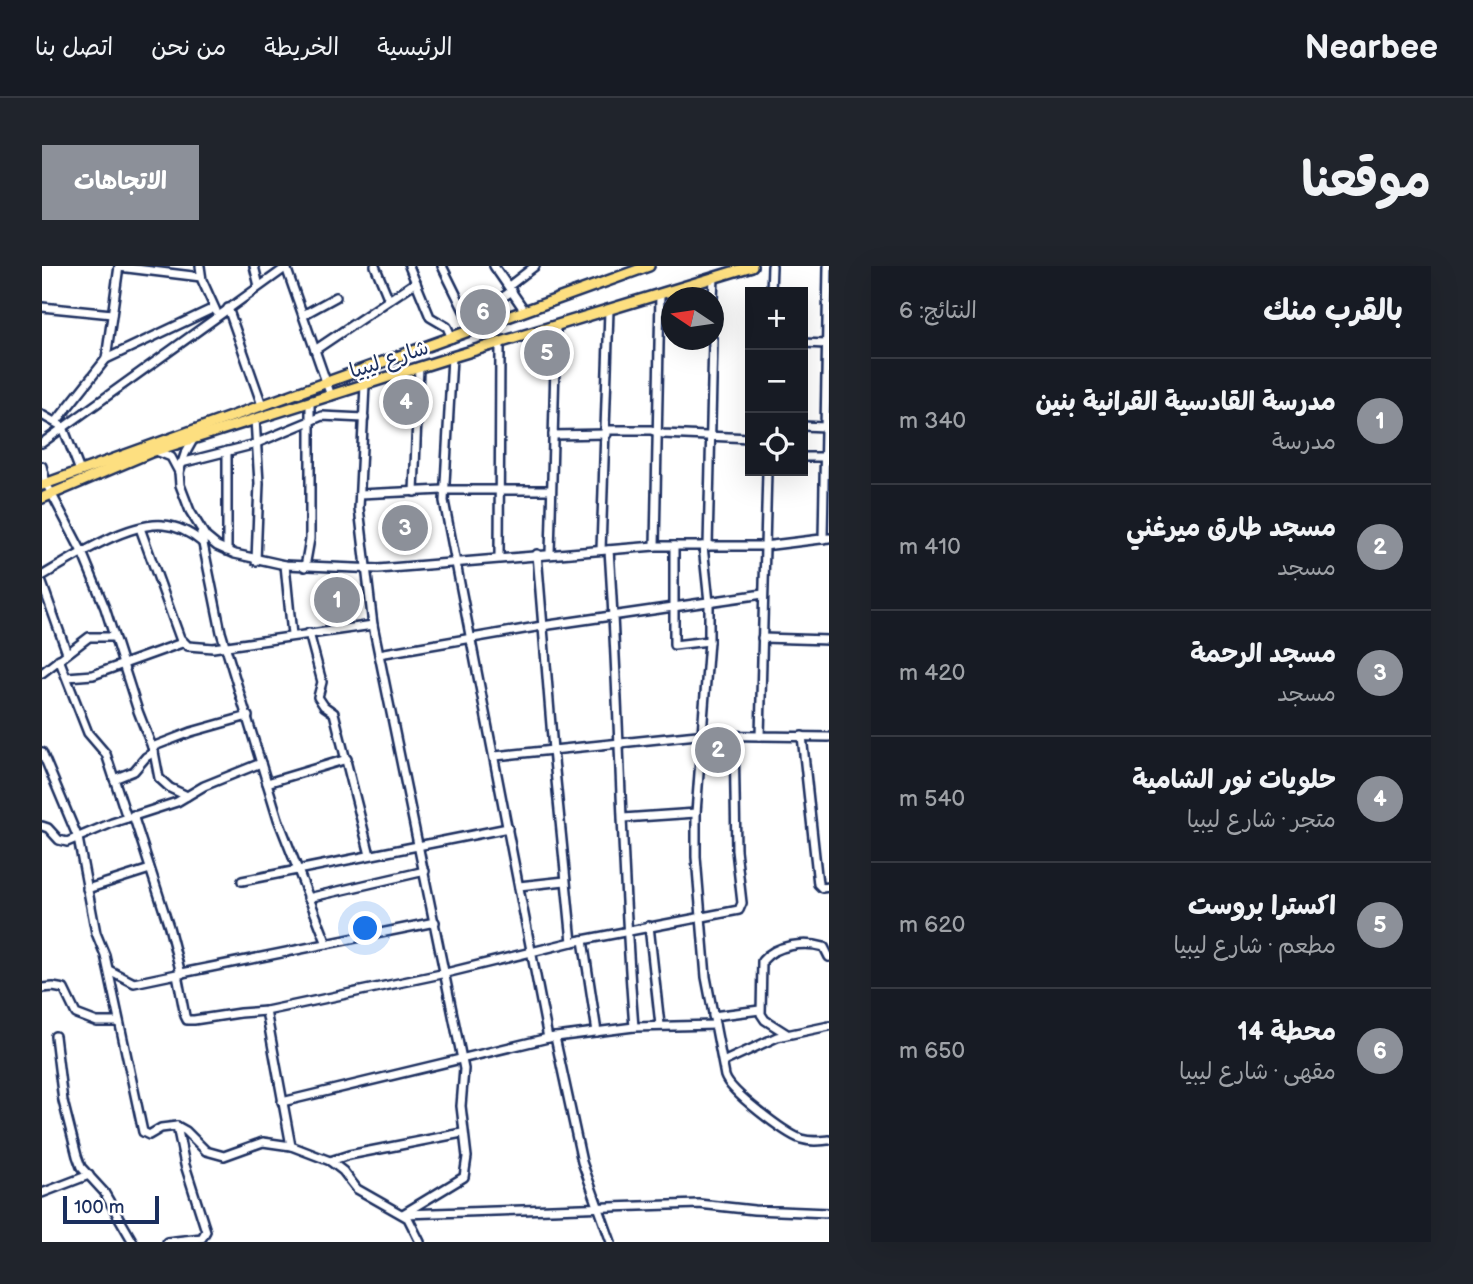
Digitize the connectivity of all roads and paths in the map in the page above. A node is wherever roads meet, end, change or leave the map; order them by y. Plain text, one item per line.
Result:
1 (200, 266) edge
2 (254, 266) edge
3 (375, 266) edge
4 (410, 266) edge
5 (442, 266) edge
6 (494, 266) edge
7 (649, 266) edge
8 (752, 266) edge
9 (772, 266) edge
10 (828, 266) edge
11 (119, 267) edge
12 (287, 267) edge
13 (532, 267) edge
14 (201, 276) junction
15 (714, 278) junction
16 (828, 278) edge
17 (416, 282) junction
18 (259, 286) junction
19 (714, 287) edge
20 (771, 287) edge
21 (511, 288) junction
22 (660, 294) junction
23 (336, 297) dead end
24 (389, 300) junction
25 (42, 307) edge
26 (228, 308) junction
27 (609, 310) junction
28 (216, 311) junction
29 (525, 312) junction
30 (112, 314) junction
31 (303, 315) junction
32 (466, 316) junction
33 (556, 327) junction
34 (474, 331) junction
35 (452, 338) junction
36 (500, 342) junction
37 (808, 343) edge
38 (826, 344) junction
39 (315, 350) junction
40 (713, 350) edge
41 (452, 357) junction
42 (106, 359) junction
43 (419, 368) junction
44 (327, 382) junction
45 (365, 385) junction
46 (331, 396) junction
47 (310, 402) junction
48 (262, 405) junction
49 (827, 407) edge
50 (42, 415) edge
51 (364, 418) junction
52 (256, 419) junction
53 (311, 419) junction
54 (60, 424) junction
55 (808, 426) edge
56 (825, 427) junction
57 (607, 432) junction
58 (657, 432) junction
59 (553, 435) junction
60 (710, 437) junction
61 (194, 438) junction
62 (745, 438) edge
63 (258, 442) junction
64 (42, 443) edge
65 (155, 451) junction
66 (227, 451) junction
67 (808, 457) edge
68 (826, 457) junction
69 (181, 463) junction
70 (42, 466) edge
71 (80, 471) junction
72 (179, 472) junction
73 (767, 476) edge
74 (44, 484) edge
75 (443, 490) junction
76 (499, 490) junction
77 (550, 490) junction
78 (414, 492) junction
79 (52, 494) junction
80 (360, 494) junction
81 (42, 498) edge
82 (140, 528) junction
83 (200, 531) junction
84 (826, 539) edge
85 (203, 542) junction
86 (674, 546) junction
87 (705, 546) junction
88 (764, 546) junction
89 (654, 547) junction
90 (605, 550) junction
91 (227, 551) junction
92 (82, 552) junction
93 (537, 554) junction
94 (550, 554) junction
95 (499, 558) junction
96 (256, 561) junction
97 (456, 563) junction
98 (285, 565) junction
99 (305, 567) junction
100 (365, 569) junction
101 (42, 576) edge
102 (42, 583) edge
103 (763, 594) junction
104 (709, 602) junction
105 (676, 607) junction
106 (614, 617) junction
107 (373, 625) junction
108 (542, 626) junction
109 (309, 633) junction
110 (292, 635) junction
111 (114, 637) junction
112 (471, 638) junction
113 (762, 638) junction
114 (829, 640) edge
115 (709, 641) junction
116 (182, 643) junction
117 (225, 646) junction
118 (67, 653) junction
119 (379, 654) junction
120 (60, 659) junction
121 (123, 664) junction
122 (42, 673) edge
123 (67, 677) junction
124 (248, 716) junction
125 (704, 735) junction
126 (734, 736) junction
127 (760, 736) junction
128 (802, 736) junction
129 (829, 737) edge
130 (620, 742) junction
131 (153, 749) junction
132 (553, 750) junction
133 (42, 752) edge
134 (495, 756) junction
135 (347, 759) junction
136 (261, 764) junction
137 (114, 779) junction
138 (267, 783) junction
139 (187, 796) junction
140 (696, 813) junction
141 (130, 817) junction
142 (623, 818) junction
143 (42, 826) edge
144 (508, 828) junction
145 (78, 838) junction
146 (419, 844) junction
147 (370, 855) junction
148 (149, 869) junction
149 (297, 870) junction
150 (425, 871) junction
151 (242, 881) dead end
152 (565, 881) junction
153 (519, 886) junction
154 (829, 887) edge
155 (87, 889) junction
156 (308, 898) junction
157 (700, 917) junction
158 (435, 922) junction
159 (649, 926) junction
160 (626, 932) junction
161 (583, 940) junction
162 (572, 942) junction
163 (327, 944) junction
164 (532, 952) junction
165 (829, 957) edge
166 (109, 970) junction
167 (446, 973) junction
168 (179, 974) junction
169 (42, 988) edge
170 (760, 1010) junction
171 (266, 1012) junction
172 (713, 1016) junction
173 (119, 1022) junction
174 (660, 1025) junction
175 (715, 1025) junction
176 (829, 1026) edge
177 (634, 1027) junction
178 (597, 1032) junction
179 (787, 1034) junction
180 (55, 1036) dead end
181 (552, 1038) junction
182 (464, 1059) junction
183 (723, 1062) junction
184 (282, 1102) junction
185 (177, 1126) junction
186 (462, 1133) junction
187 (829, 1140) edge
188 (291, 1146) junction
189 (330, 1161) junction
190 (89, 1175) junction
191 (42, 1193) edge
192 (598, 1206) junction
193 (829, 1213) edge
194 (403, 1214) junction
195 (133, 1242) edge
196 (167, 1242) edge
197 (420, 1242) edge
198 (611, 1242) edge

1 - 14 street
2 - 18 street
3 - 24 street
4 - 17 street
5 - 32 street
6 - 21 street
7 - 29 main road, شارع ليبيا
8 - 15 main road, شارع ليبيا
9 - 20 street
10 - 16 street
11 - 14 street
11 - 30 street
12 - 18 street
12 - 31 street
13 - 21 street
14 - 28 street
15 - 19 street
15 - 22 main road, شارع ليبيا
16 - 38 street
17 - 24 street
17 - 35 street
18 - 26 street
21 - 29 street
21 - 32 street
22 - 27 main road, شارع ليبيا
22 - 58 street
23 - 31 street
24 - 39 street
25 - 30 street
26 - 28 street
26 - 48 street
27 - 33 main road, شارع ليبيا
27 - 57 street
28 - 42 street
28 - 54 street
29 - 34 main road, شارع ليبيا
30 - 42 street
31 - 39 street
32 - 34 street
33 - 36 main road, شارع ليبيا
33 - 59 street
34 - 35 main road, شارع ليبيا
35 - 44 main road, شارع ليبيا
36 - 41 main road, شارع ليبيا
36 - 76 street
37 - 38 street
38 - 49 street
39 - 44 street
40 - 60 street
41 - 43 main road, شارع ليبيا
41 - 75 street
42 - 54 street
43 - 45 main road, شارع ليبيا
43 - 78 street
44 - 46 street
44 - 48 main road, شارع ليبيا
45 - 46 main road, شارع ليبيا
45 - 51 street
46 - 47 main road, شارع ليبيا
47 - 52 main road, شارع ليبيا
47 - 53 street
48 - 71 main road, شارع ليبيا
49 - 56 street
50 - 54 street
51 - 53 street
51 - 80 street
52 - 61 main road, شارع ليبيا
52 - 63 street
53 - 63 street
53 - 99 street
54 - 64 street
54 - 71 street
55 - 56 street
56 - 68 street
57 - 58 street
57 - 59 street
57 - 90 street
58 - 60 street
58 - 89 street
59 - 77 street
60 - 62 street
60 - 87 street
61 - 65 main road, شارع ليبيا
61 - 69 street
63 - 66 street
63 - 96 street
65 - 72 street
65 - 79 main road, شارع ليبيا
66 - 69 street
66 - 91 street
67 - 68 street
68 - 84 street
69 - 72 street
70 - 74 street
71 - 74 main road, شارع ليبيا
72 - 83 street
73 - 88 street
74 - 79 street
75 - 76 street
75 - 78 street
75 - 97 street
76 - 77 street
76 - 95 street
77 - 94 street
78 - 80 street
79 - 81 main road, شارع ليبيا
79 - 92 street
80 - 100 street
82 - 85 street
82 - 92 street
82 - 116 street
83 - 85 street
83 - 91 street
84 - 88 street
85 - 117 street
86 - 87 street
86 - 89 street
86 - 105 street
87 - 88 street
87 - 104 street
88 - 103 street
89 - 90 street
90 - 94 street
90 - 106 street
91 - 96 street
92 - 101 street
92 - 111 street
93 - 94 street
93 - 95 street
93 - 108 street
95 - 97 street
96 - 98 street
97 - 100 street
97 - 112 street
98 - 99 street
98 - 110 street
99 - 100 street
100 - 107 street
102 - 118 street
103 - 104 street
103 - 113 street
104 - 105 street
104 - 115 street
105 - 106 street
105 - 115 street
106 - 108 street
106 - 130 street
107 - 109 street
107 - 119 street
108 - 112 street
108 - 132 street
109 - 110 street
109 - 135 street
110 - 117 street
111 - 118 street
111 - 121 street
112 - 119 street
112 - 134 street
113 - 114 street
113 - 127 street
115 - 125 street
116 - 117 street
116 - 121 street
117 - 124 street
118 - 120 street
119 - 146 street
120 - 122 street
120 - 123 street
121 - 123 street
121 - 131 street
123 - 137 street
124 - 131 street
124 - 136 street
125 - 126 street
125 - 130 street
125 - 140 street
126 - 127 street
126 - 157 street
127 - 128 street
128 - 129 street
128 - 154 street
130 - 132 street
130 - 142 street
131 - 137 street
131 - 139 street
132 - 134 street
132 - 152 street
133 - 145 street
134 - 144 street
135 - 138 street
135 - 147 street
136 - 138 street
136 - 139 street
137 - 141 street
138 - 149 street
139 - 141 street
140 - 142 street
140 - 157 street
141 - 145 street
141 - 148 street
142 - 160 street
143 - 145 street
144 - 146 street
144 - 153 street
145 - 155 street
146 - 147 street
146 - 150 street
147 - 149 street
148 - 155 street
148 - 168 street
149 - 151 street
149 - 156 street
150 - 156 street
150 - 158 street
152 - 153 street
152 - 162 street
153 - 164 street
155 - 166 street
156 - 163 street
157 - 159 street
157 - 172 street
158 - 163 street
158 - 167 street
159 - 160 street
159 - 174 street
160 - 161 street
160 - 177 street
161 - 162 street
161 - 178 street
162 - 164 street
163 - 168 street
164 - 167 street
164 - 181 street
165 - 170 street
166 - 168 street
166 - 173 street
167 - 171 street
167 - 182 street
168 - 171 street
169 - 173 street
170 - 172 street
170 - 179 street
171 - 184 street
172 - 175 street
173 - 185 street
174 - 175 street
174 - 177 street
175 - 183 street
176 - 179 street
177 - 178 street
178 - 181 street
179 - 183 street
180 - 190 street
181 - 182 street
181 - 192 street
182 - 184 street
182 - 186 street
183 - 187 street
184 - 188 street
185 - 188 street
185 - 196 street
186 - 189 street
186 - 194 street
188 - 189 street
189 - 194 street
190 - 191 street
190 - 195 street
192 - 193 street
192 - 194 street
192 - 198 street
194 - 197 street

